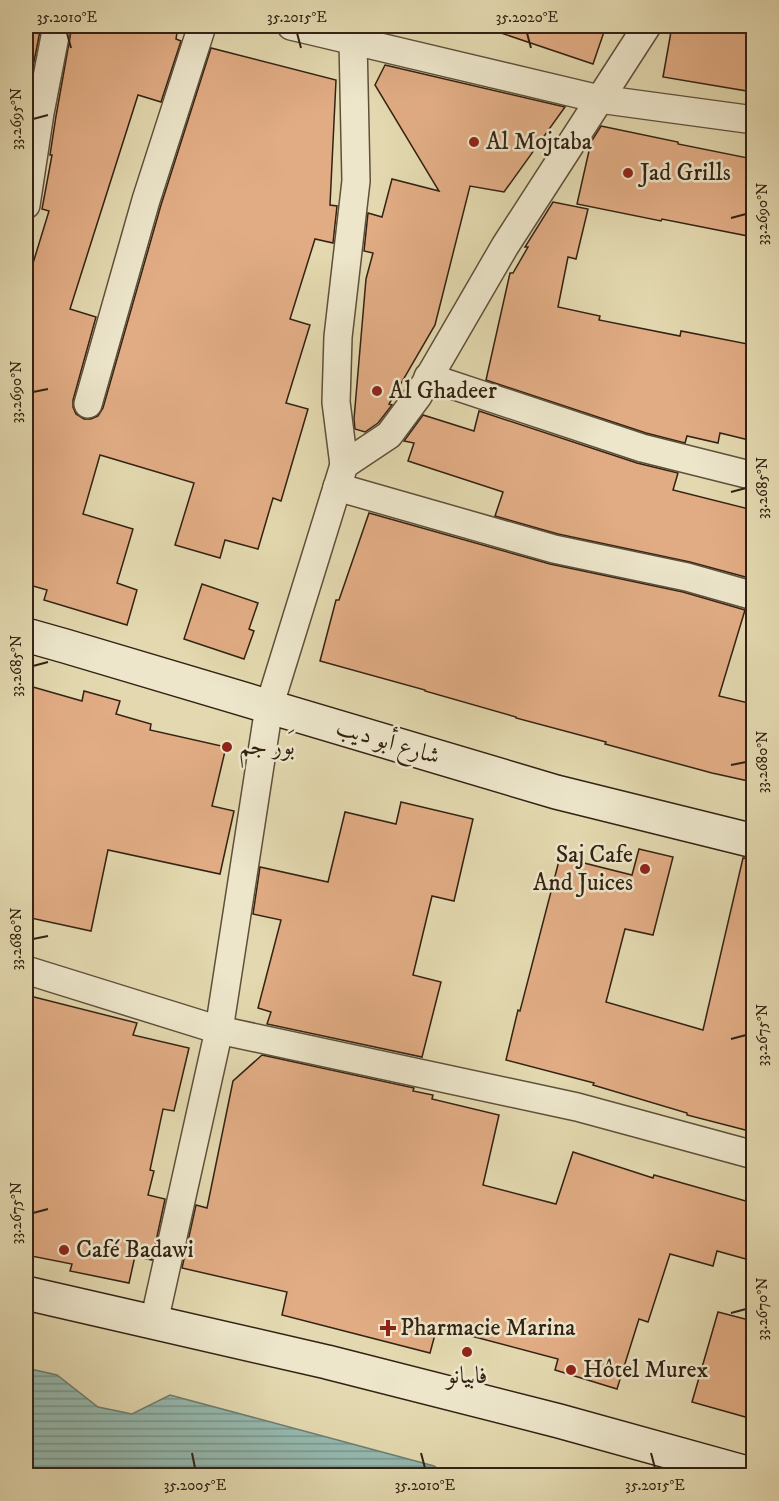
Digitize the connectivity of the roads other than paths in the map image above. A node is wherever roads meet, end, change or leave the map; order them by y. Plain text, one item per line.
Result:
1 (57, 26) edge
2 (202, 26) edge
3 (291, 26) edge
4 (647, 26) edge
5 (353, 40) junction
6 (599, 99) junction
7 (753, 120) edge
8 (26, 205) edge
9 (428, 377) junction
10 (88, 404) dead end
11 (341, 476) junction
12 (753, 476) edge
13 (753, 596) edge
14 (26, 635) edge
15 (269, 706) junction
16 (753, 841) edge
17 (26, 970) edge
18 (219, 1030) junction
19 (753, 1155) edge
20 (26, 1293) edge
21 (154, 1322) junction
22 (753, 1475) edge

1 - 8 street
2 - 10 street
3 - 5 street
4 - 6 street
5 - 6 street
5 - 11 street
6 - 7 street
6 - 9 street
9 - 11 street
9 - 12 street
11 - 13 street
11 - 15 street
14 - 15 main road, شارع أبو ديب
15 - 16 main road, شارع أبو ديب
15 - 18 street
17 - 18 street
18 - 19 street
18 - 21 street
20 - 21 main road
21 - 22 main road

